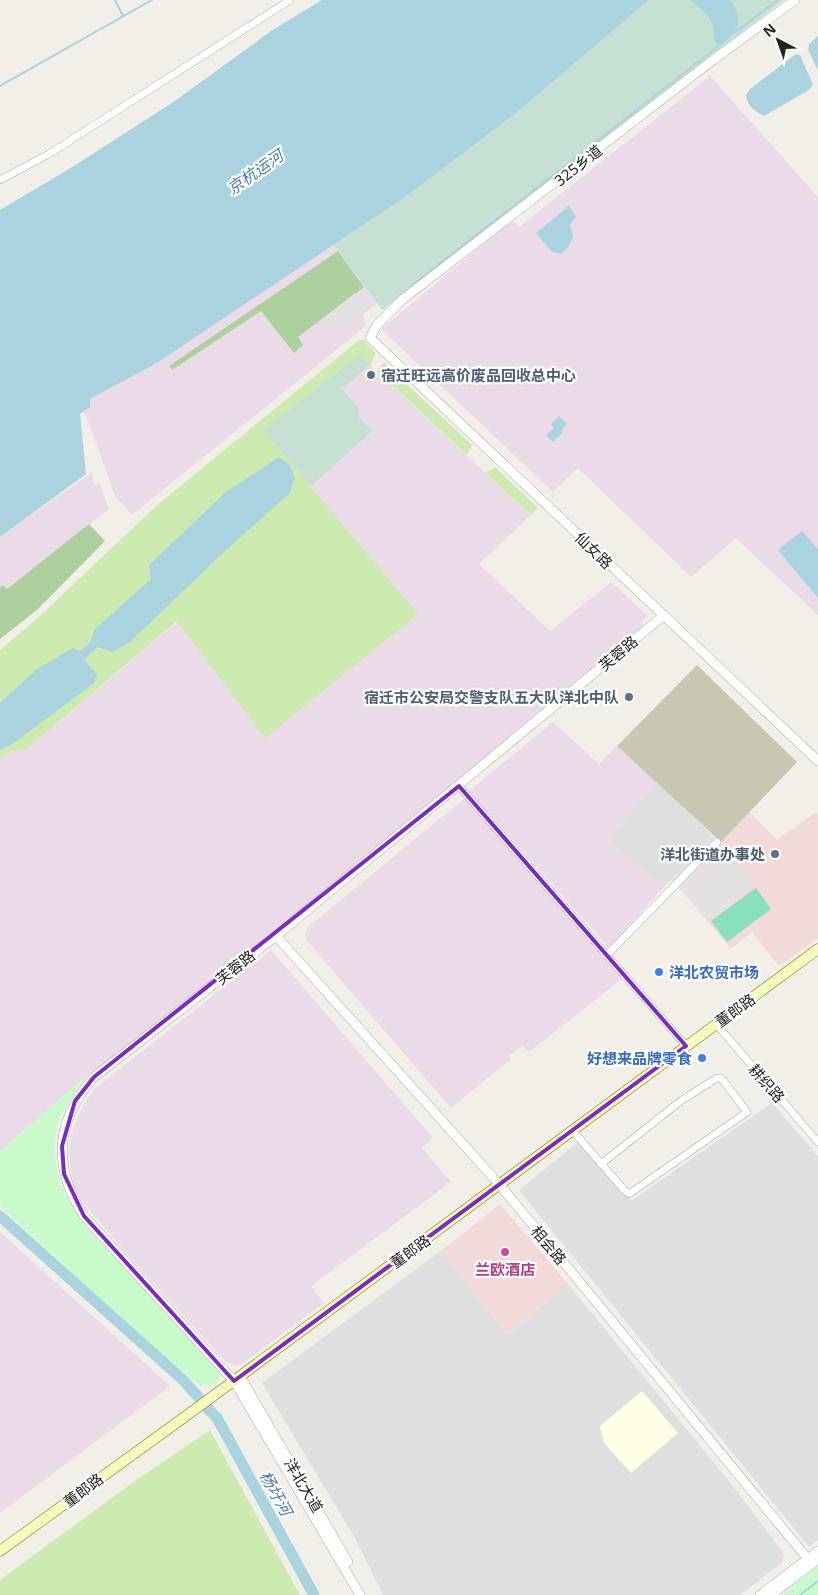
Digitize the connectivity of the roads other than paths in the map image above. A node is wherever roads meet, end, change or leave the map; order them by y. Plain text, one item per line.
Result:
1 (290, 0) edge
2 (795, 0) edge
3 (0, 180) edge
4 (370, 338) joint
5 (663, 616) junction
6 (818, 761) edge
7 (459, 786) junction
8 (716, 842) dead end
9 (276, 936) junction
10 (818, 949) edge
11 (607, 955) junction
12 (716, 1024) junction
13 (686, 1046) junction
14 (572, 1130) junction
15 (818, 1142) edge
16 (601, 1164) junction
17 (499, 1184) junction
18 (237, 1379) junction
19 (0, 1551) edge
20 (818, 1551) edge
21 (812, 1561) edge
22 (360, 1595) edge
23 (366, 1595) edge
24 (760, 1595) edge
25 (771, 1595) edge

1 - 3 street
2 - 4 street, 325乡道
4 - 5 street, 仙女路
5 - 6 street, 仙女路
5 - 7 street, 芙蓉路
7 - 9 street, 芙蓉路
7 - 11 street
8 - 11 street
9 - 17 street, 相会路
9 - 18 street, 芙蓉路
10 - 12 main road, 董郎路
11 - 13 street
12 - 13 main road, 董郎路
12 - 15 street, 耕织路
13 - 14 main road, 董郎路
14 - 16 street
14 - 17 main road, 董郎路
16 - 16 street
17 - 18 main road, 董郎路
17 - 21 street, 相会路
18 - 19 main road, 董郎路
18 - 22 street, 洋北大道
18 - 23 street, 洋北大道
20 - 21 street
21 - 24 street
21 - 25 street

